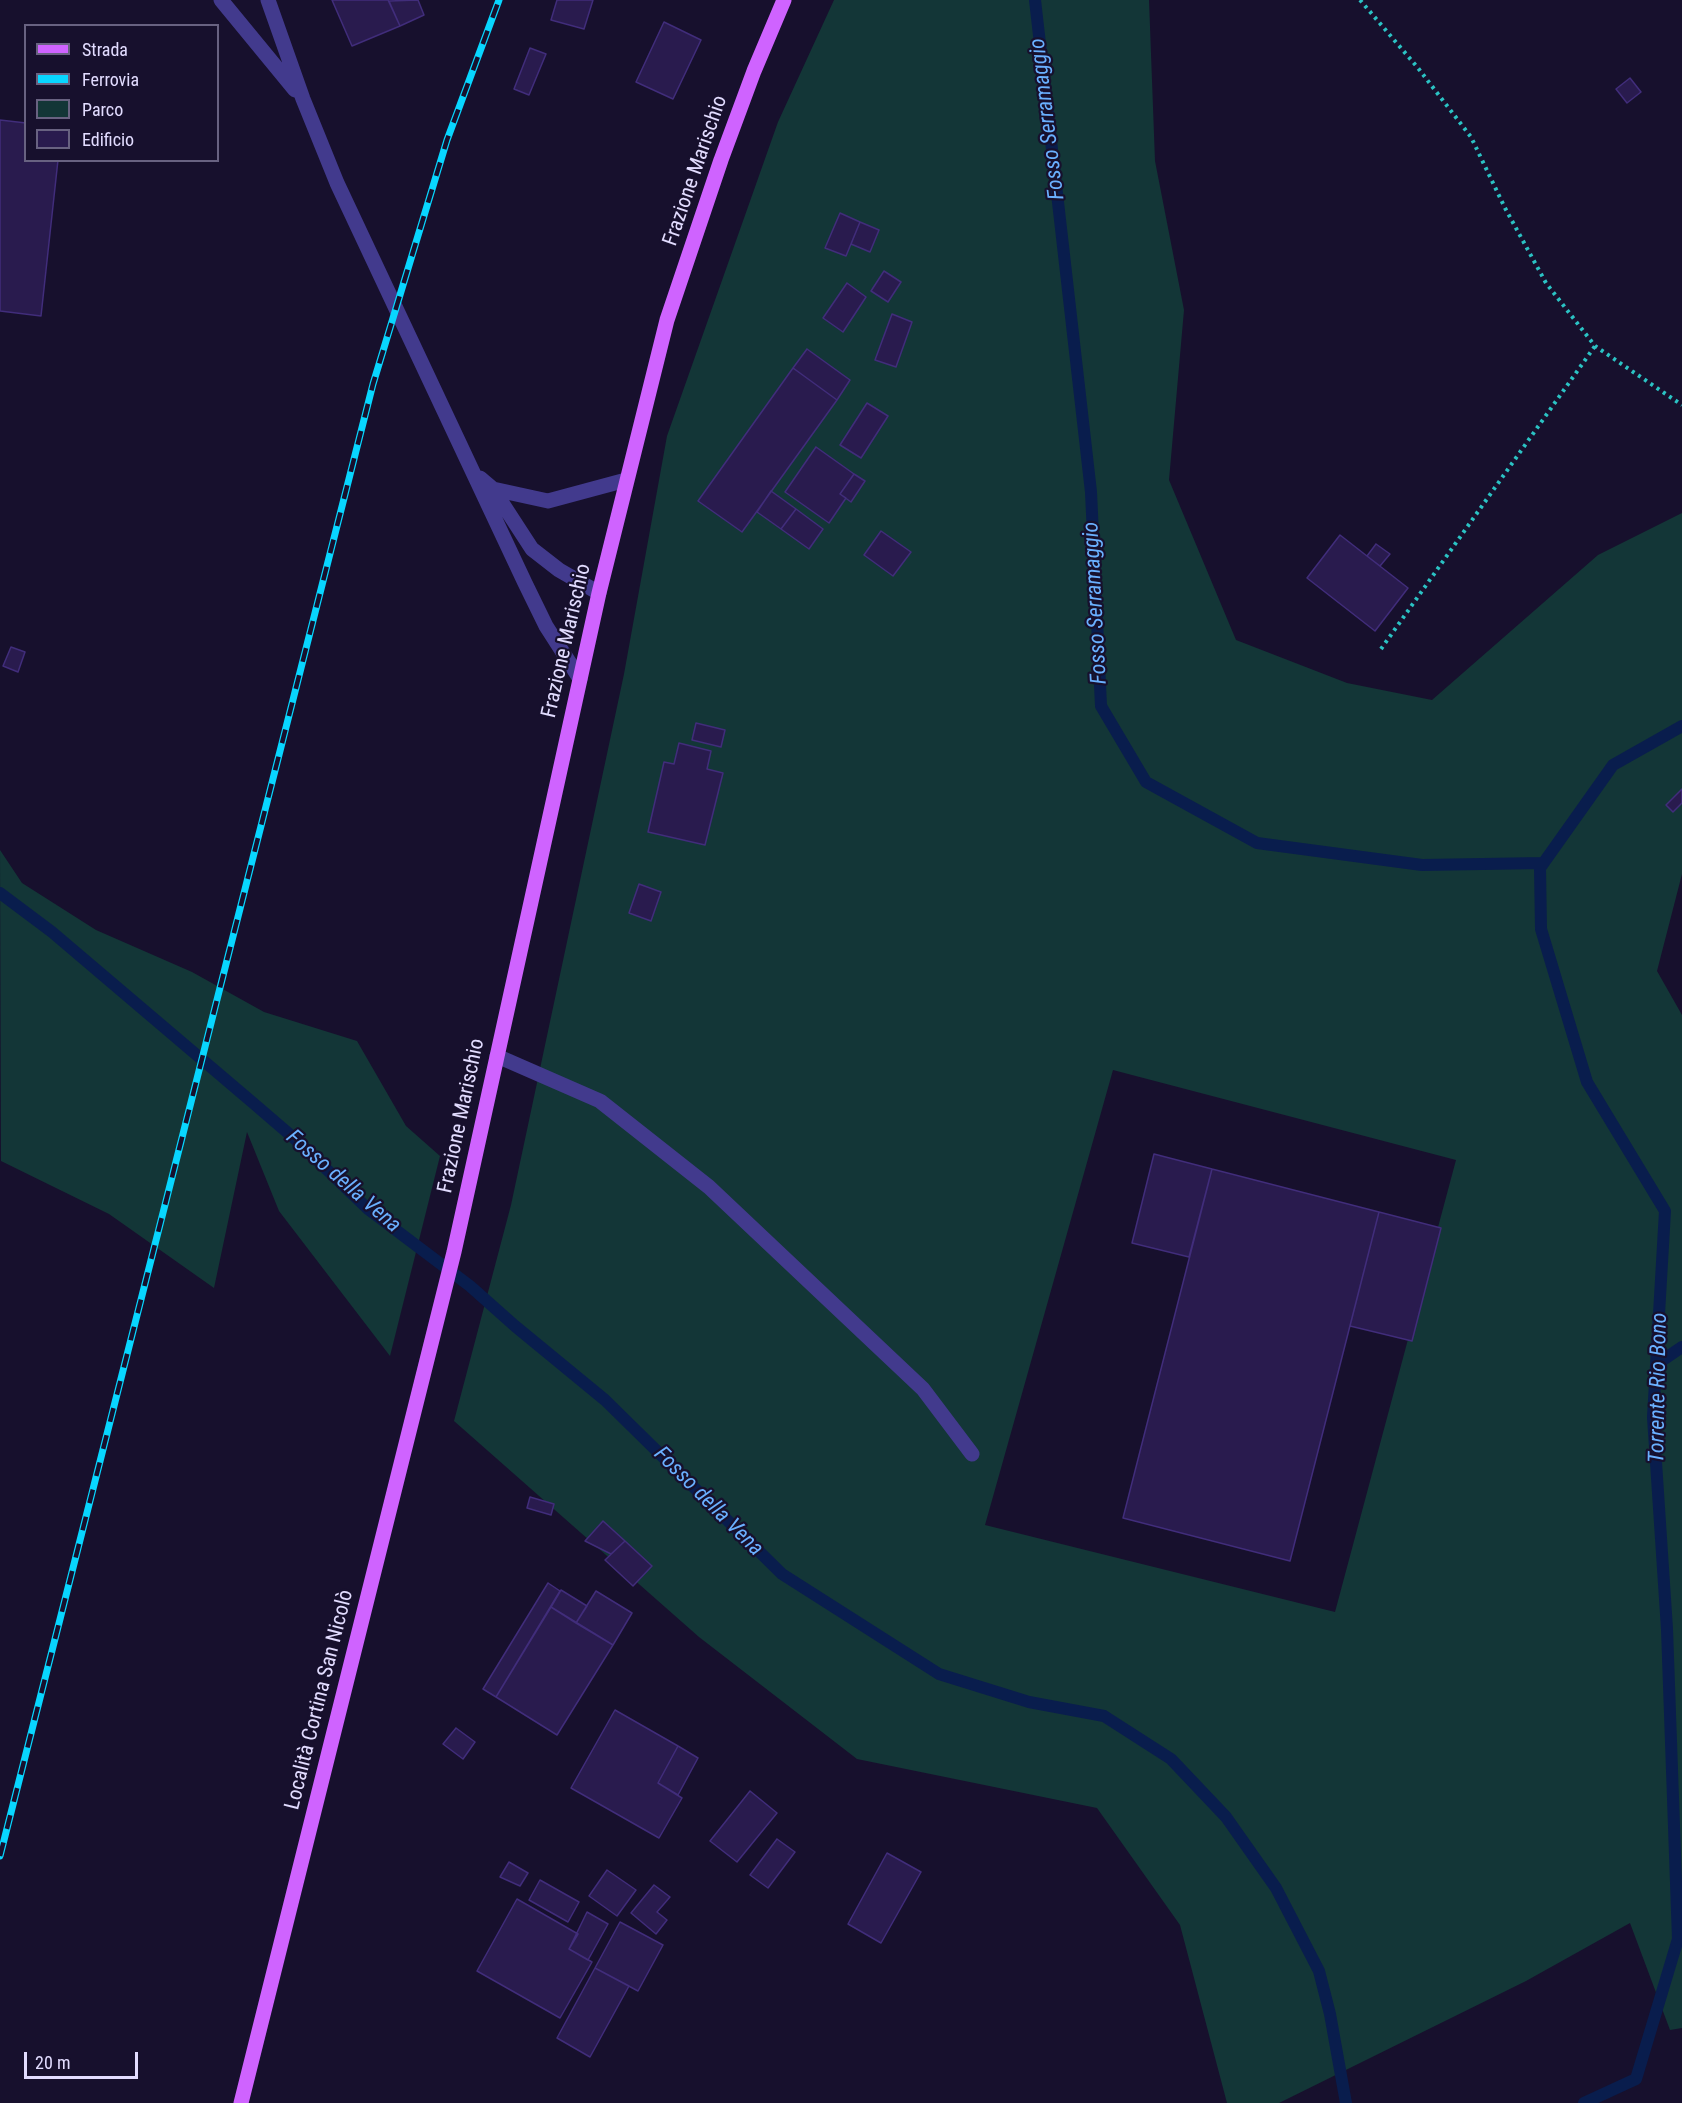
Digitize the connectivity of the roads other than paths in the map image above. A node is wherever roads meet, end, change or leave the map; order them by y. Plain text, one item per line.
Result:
1 (221, 0) edge
2 (268, 0) edge
3 (784, 0) edge
4 (303, 99) junction
5 (474, 472) junction
6 (626, 480) junction
7 (493, 489) junction
8 (599, 593) junction
9 (580, 679) junction
10 (497, 1056) junction
11 (441, 1306) joint
12 (972, 1454) dead end
13 (240, 2103) edge

1 - 4 street
2 - 4 street
3 - 6 main road, Frazione Marischio
4 - 5 street
5 - 7 street
5 - 9 street
6 - 7 street
6 - 8 main road, Frazione Marischio
7 - 8 street
8 - 9 main road, Frazione Marischio
9 - 10 main road, Frazione Marischio
10 - 11 main road, Frazione Marischio
10 - 12 street
11 - 13 main road, Località Cortina San Nicolò

